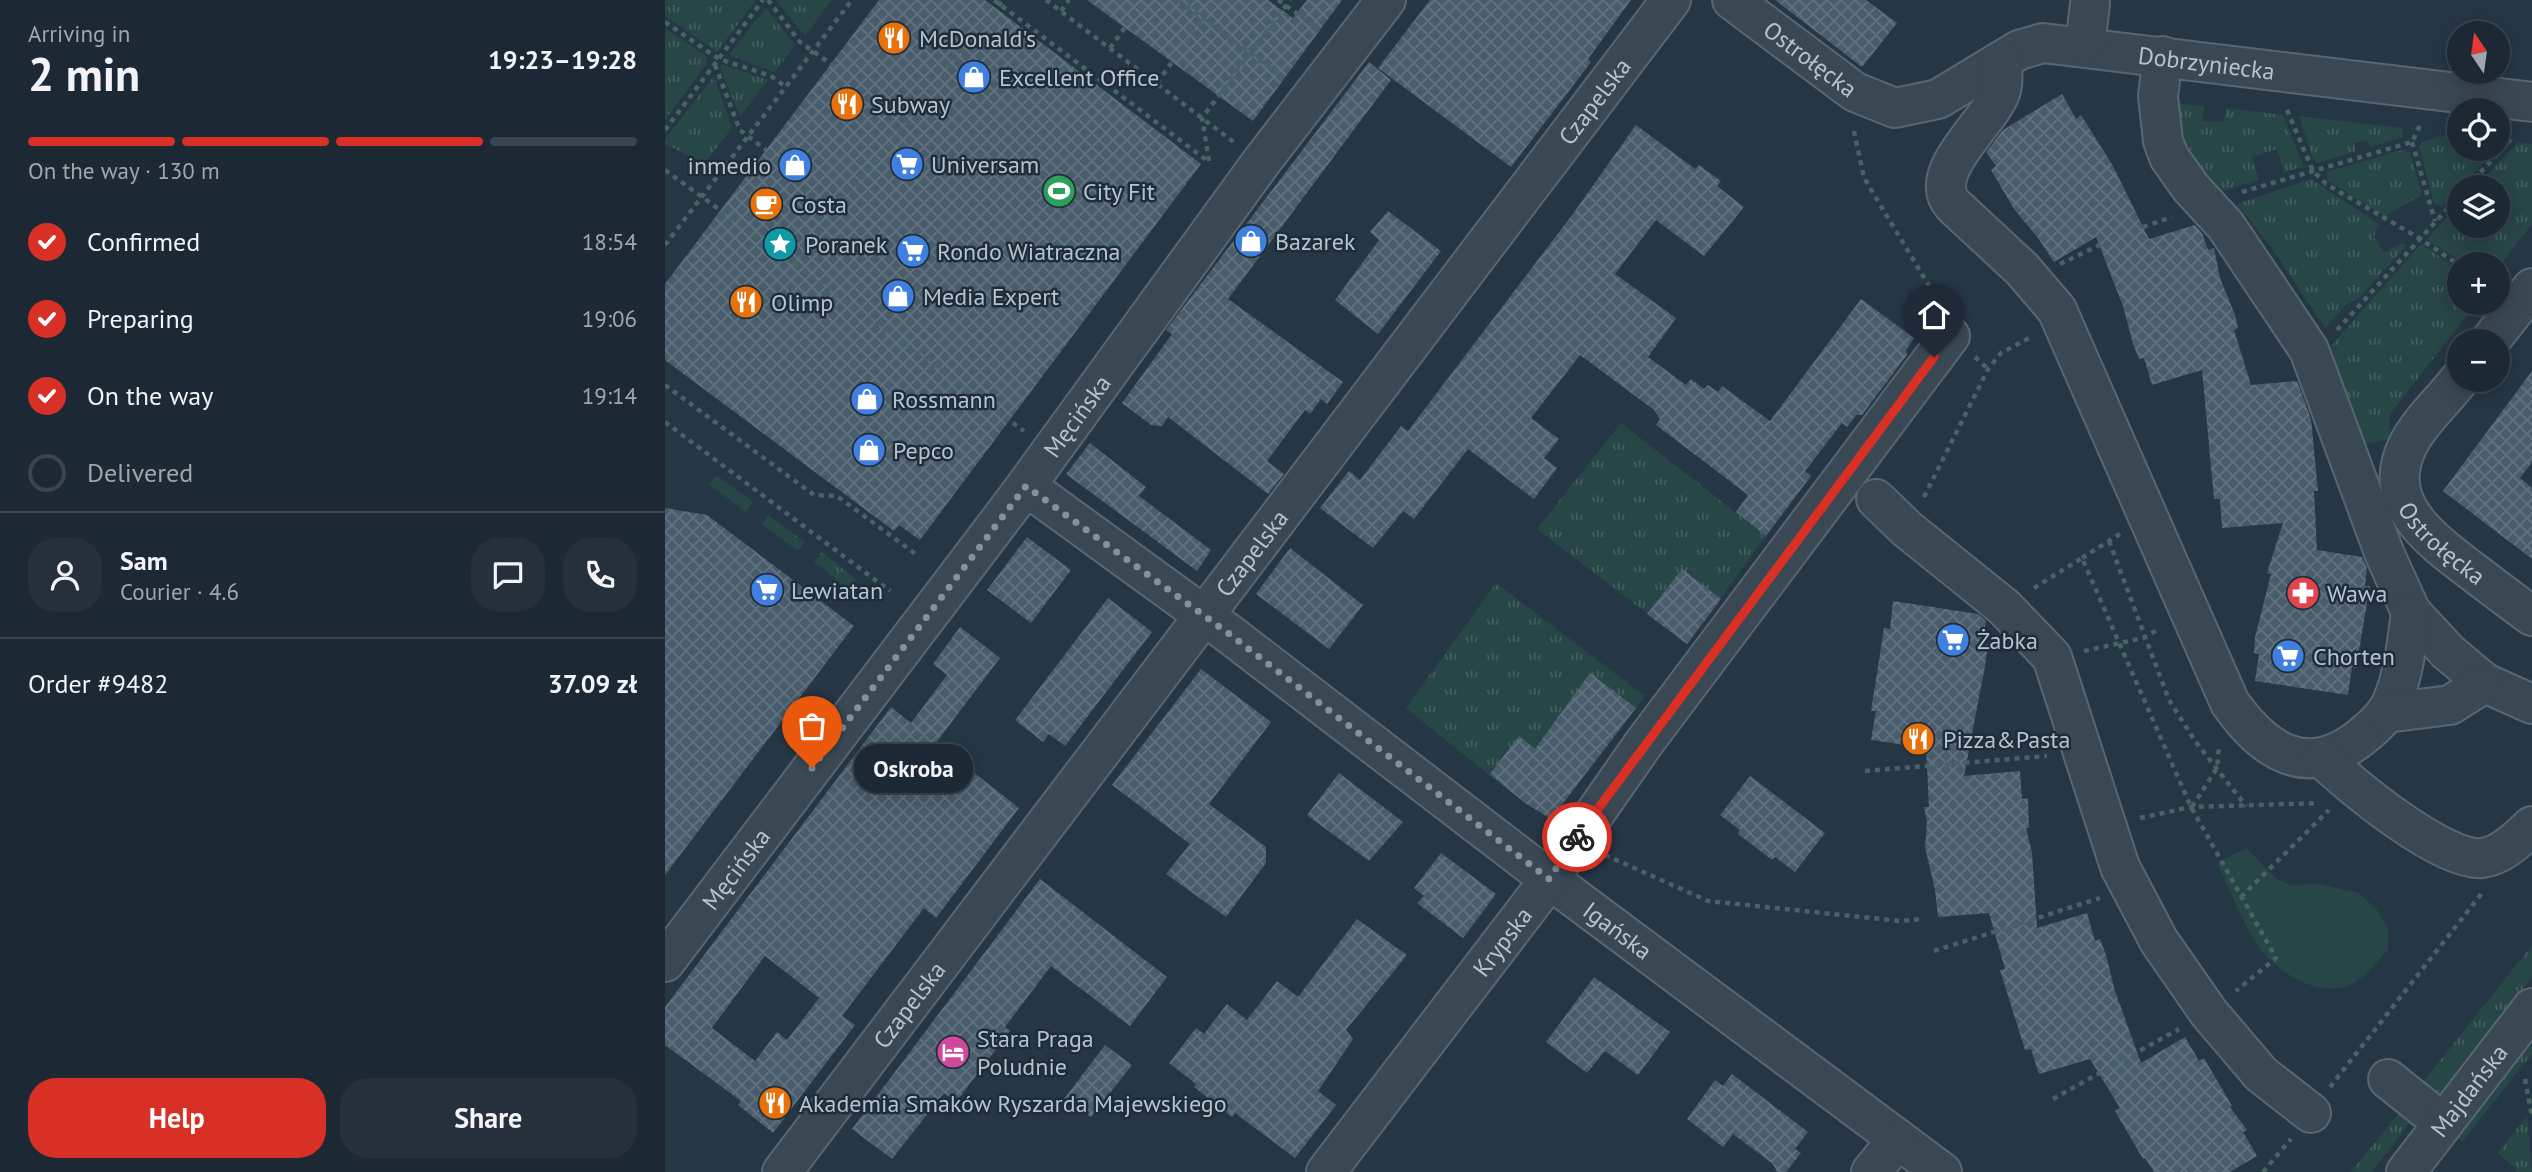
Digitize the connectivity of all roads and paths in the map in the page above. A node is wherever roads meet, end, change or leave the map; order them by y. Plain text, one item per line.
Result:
1 (765, 0) edge
2 (852, 0) edge
3 (1046, 0) edge
4 (1069, 0) edge
5 (1145, 0) edge
6 (1178, 0) edge
7 (1217, 0) edge
8 (1278, 0) edge
9 (1386, 0) edge
10 (1671, 0) edge
11 (1733, 0) edge
12 (999, 1) edge
13 (1288, 3) edge
14 (2090, 4) dead end
15 (1061, 11) junction
16 (1204, 19) junction
17 (665, 22) edge
18 (1320, 30) dead end
19 (2085, 46) junction
20 (1110, 48) junction
21 (813, 52) junction
22 (1249, 52) junction
23 (2163, 56) junction
24 (717, 61) junction
25 (2002, 61) junction
26 (831, 64) dead end
27 (1284, 78) dead end
28 (1157, 83) junction
29 (787, 87) junction
30 (2532, 102) edge
31 (1895, 108) joint
32 (2287, 110) dead end
33 (1202, 118) junction
34 (2420, 125) dead end
35 (665, 130) edge
36 (1854, 131) dead end
37 (2513, 137) dead end
38 (749, 138) junction
39 (2412, 142) junction
40 (766, 150) dead end
41 (1251, 154) junction
42 (665, 170) edge
43 (2313, 172) junction
44 (2478, 175) edge
45 (2230, 195) dead end
46 (703, 199) junction
47 (2447, 208) edge
48 (2435, 221) junction
49 (2420, 238) junction
50 (2106, 242) dead end
51 (665, 245) edge
52 (2447, 257) edge
53 (793, 265) junction
54 (2050, 270) dead end
55 (2532, 288) edge
56 (2066, 326) junction
57 (2500, 329) edge
58 (1950, 336) joint
59 (2330, 337) dead end
60 (665, 385) edge
61 (2450, 392) edge
62 (1010, 421) dead end
63 (665, 422) edge
64 (1026, 486) junction
65 (1876, 499) dead end
66 (1907, 529) junction
67 (2109, 541) dead end
68 (917, 555) dead end
69 (890, 591) dead end
70 (2004, 607) junction
71 (2190, 611) junction
72 (2411, 612) junction
73 (1205, 616) junction
74 (2532, 616) edge
75 (2143, 638) junction
76 (2119, 645) junction
77 (2052, 657) junction
78 (2485, 683) junction
79 (2229, 703) junction
80 (2532, 704) edge
81 (2386, 713) junction
82 (2083, 753) junction
83 (2322, 758) junction
84 (2217, 768) junction
85 (1865, 771) dead end
86 (2344, 793) junction
87 (2246, 806) junction
88 (2191, 807) junction
89 (2106, 826) junction
90 (2532, 826) edge
91 (2500, 851) junction
92 (1600, 852) dead end
93 (1549, 879) junction
94 (2131, 888) junction
95 (2241, 897) junction
96 (1922, 919) dead end
97 (1934, 951) dead end
98 (665, 962) edge
99 (2532, 1008) edge
100 (2209, 1013) junction
101 (2388, 1079) dead end
102 (2525, 1079) dead end
103 (2053, 1099) dead end
104 (2311, 1113) junction
105 (2532, 1116) edge
106 (2443, 1123) junction
107 (1898, 1139) junction
108 (782, 1172) edge
109 (1326, 1172) edge
110 (1871, 1172) edge
111 (1942, 1172) edge
112 (2263, 1172) edge
113 (2406, 1172) edge

1 - 21 path
1 - 24 path
2 - 21 path
3 - 15 path
4 - 15 path
5 - 20 path
6 - 16 path
7 - 16 path
8 - 13 path
9 - 41 street, Męcińska
10 - 73 street, Czapelska
11 - 31 street, Ostrołęcka
12 - 33 path
12 - 53 path
13 - 18 path
13 - 22 path
14 - 19 street
15 - 20 path
16 - 22 path
16 - 28 path
17 - 24 path
19 - 23 street, Dobrzyniecka
19 - 25 street, Dobrzyniecka
20 - 28 path
21 - 26 path
21 - 29 path
22 - 27 path
22 - 33 path
23 - 30 street, Dobrzyniecka
23 - 72 street
24 - 29 path
24 - 35 path
24 - 38 path
25 - 31 street, Dobrzyniecka
25 - 56 street
28 - 33 path
29 - 38 path
32 - 43 path
33 - 41 path
34 - 39 path
36 - 58 path
37 - 44 path
38 - 40 path
38 - 46 path
39 - 43 path
39 - 48 path
41 - 64 street, Męcińska
42 - 46 path
43 - 45 path
43 - 49 path
46 - 51 path
46 - 53 path
47 - 48 path
48 - 49 path
49 - 52 path
49 - 59 path
50 - 54 path
53 - 62 path
55 - 57 street
56 - 66 path
56 - 71 street
58 - 93 street, Krypska
60 - 68 path
61 - 74 street, Ostrołęcka
63 - 69 path
64 - 73 street, Igańska
64 - 98 street, Męcińska
65 - 66 street
66 - 70 street
67 - 75 path
70 - 76 path
70 - 77 street
71 - 75 path
71 - 79 street
72 - 78 street
72 - 81 street
73 - 93 street, Igańska
73 - 108 street, Czapelska
75 - 76 path
75 - 84 path
76 - 77 path
76 - 88 path
77 - 82 street
78 - 80 street
78 - 81 street
79 - 83 street
79 - 84 path
81 - 83 street
82 - 85 path
82 - 89 street
83 - 86 street
84 - 87 path
84 - 88 path
86 - 87 path
86 - 91 street
86 - 95 path
87 - 88 path
88 - 89 path
88 - 95 path
89 - 94 street
90 - 91 street
91 - 104 path
92 - 96 path
93 - 107 street, Igańska
93 - 109 street, Krypska
94 - 97 path
94 - 100 street
95 - 100 path
99 - 106 street, Majdańska
100 - 103 path
100 - 104 street
101 - 106 street
102 - 105 path
104 - 112 path
106 - 113 street, Majdańska
107 - 110 street
107 - 111 street, Igańska

